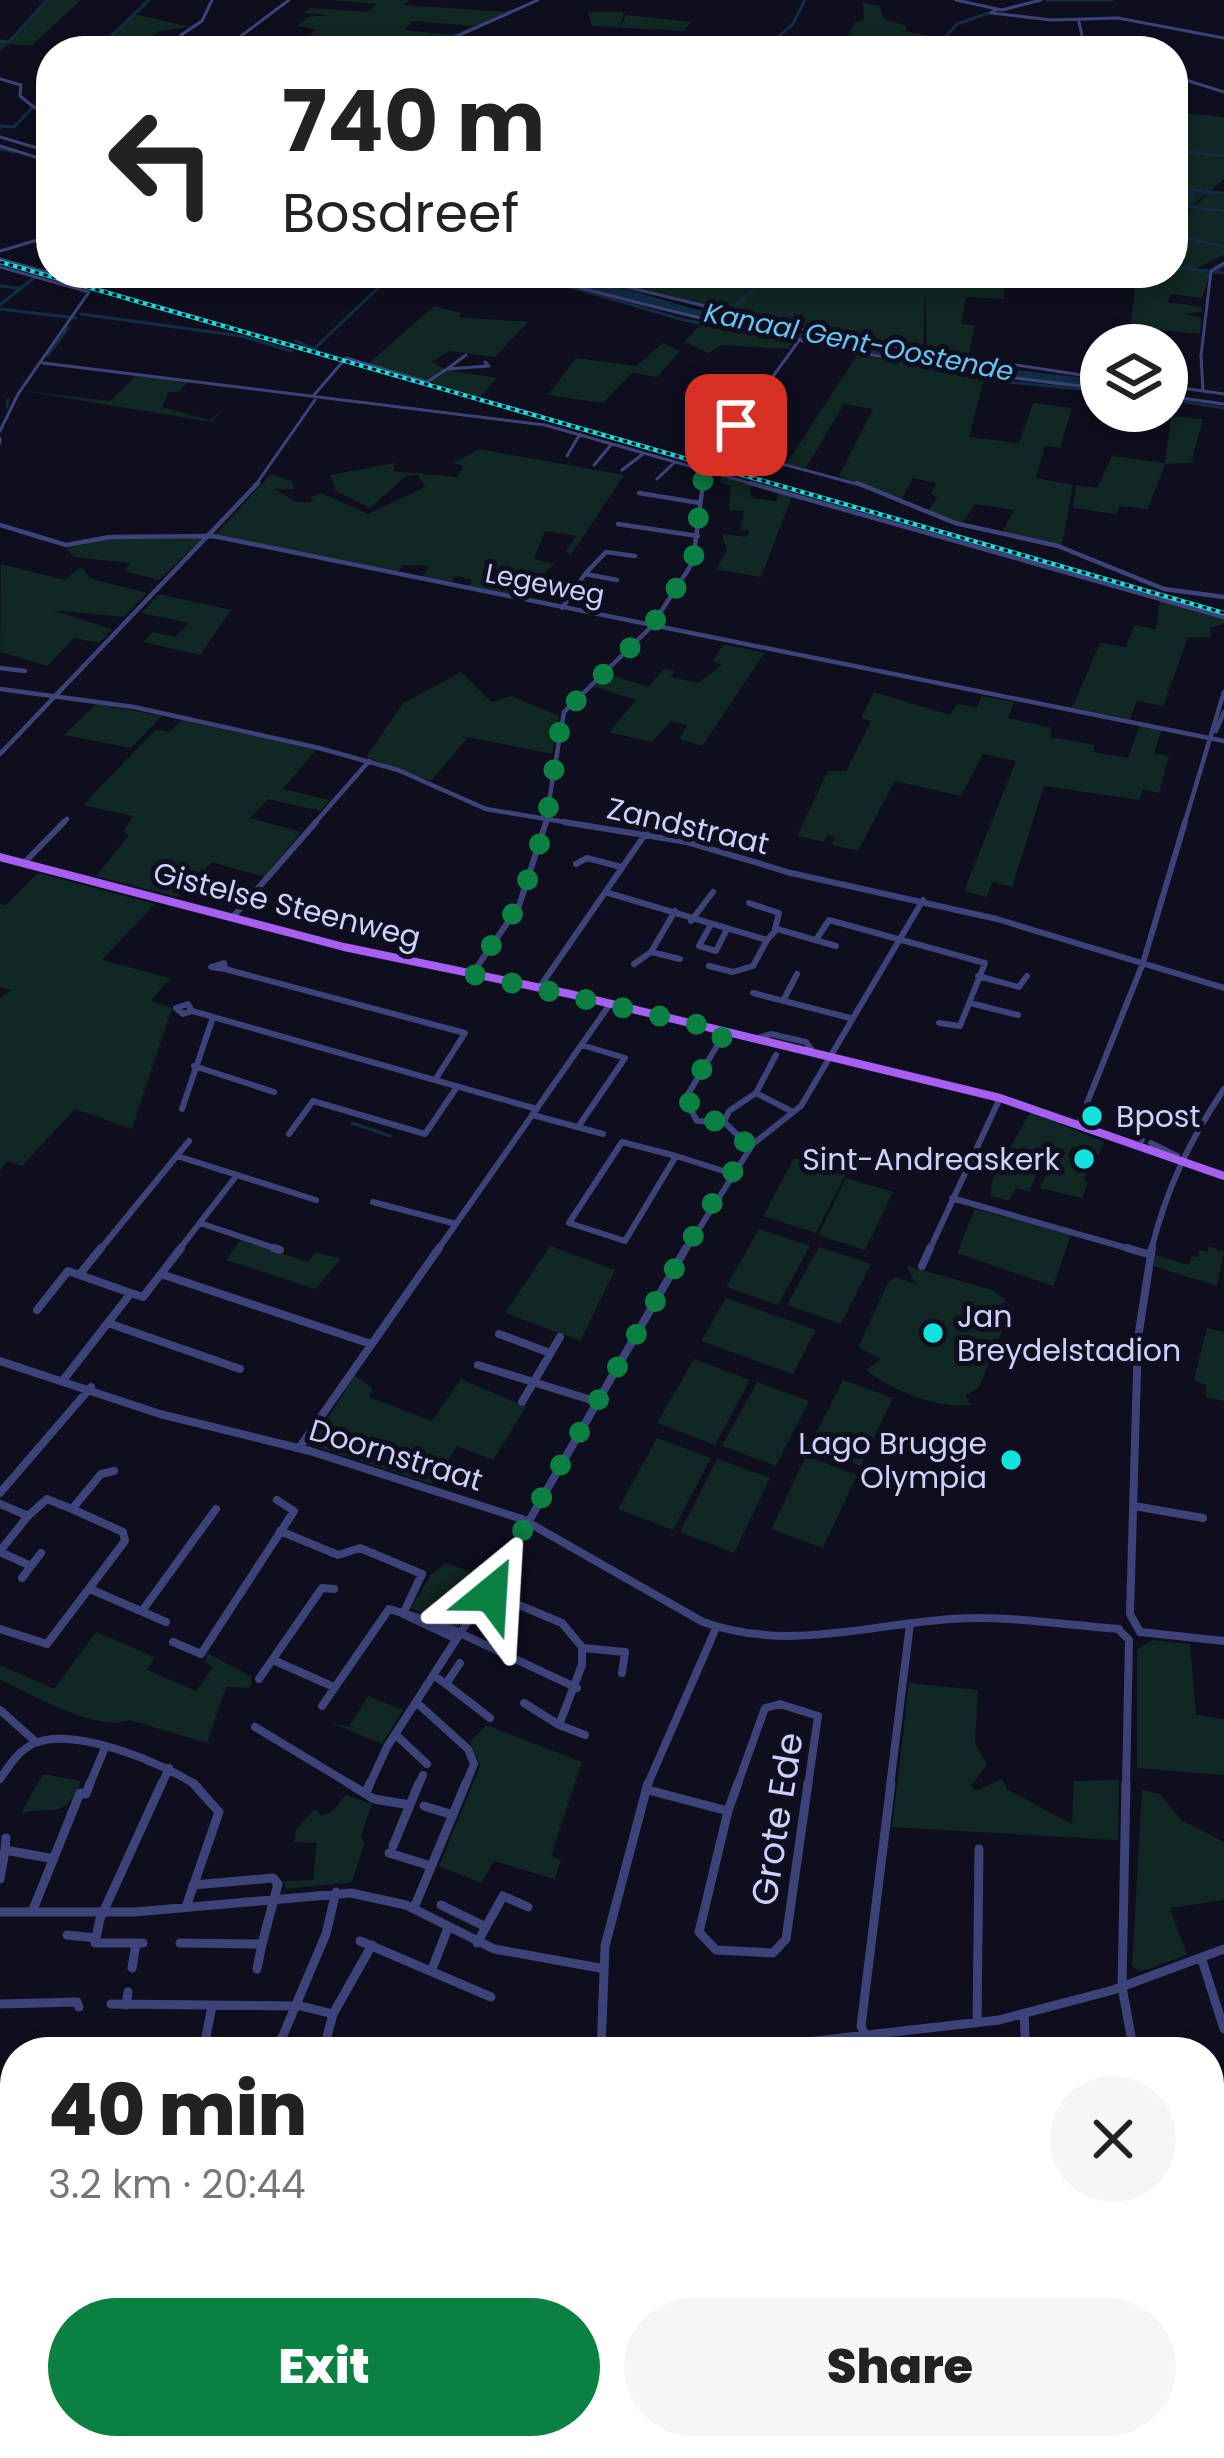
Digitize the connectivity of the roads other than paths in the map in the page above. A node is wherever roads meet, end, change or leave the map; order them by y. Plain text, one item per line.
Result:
1 (212, 0) edge
2 (289, 0) edge
3 (538, 0) edge
4 (956, 0) edge
5 (1041, 0) edge
6 (997, 9) junction
7 (1079, 21) junction
8 (182, 36) edge
9 (241, 36) edge
10 (458, 36) edge
11 (1082, 36) edge
12 (1224, 38) edge
13 (0, 80) edge
14 (1188, 81) edge
15 (1224, 92) edge
16 (36, 108) edge
17 (0, 137) edge
18 (0, 146) edge
19 (36, 148) edge
20 (36, 157) edge
21 (36, 240) edge
22 (0, 251) edge
23 (0, 263) edge
24 (1224, 263) edge
25 (36, 271) edge
26 (36, 274) edge
27 (79, 288) edge
28 (585, 288) edge
29 (625, 288) edge
30 (800, 339) junction
31 (466, 355) dead end
32 (485, 362) dead end
33 (43, 364) junction
34 (447, 369) junction
35 (1080, 376) edge
36 (1080, 386) edge
37 (1188, 389) edge
38 (1203, 391) junction
39 (1224, 394) edge
40 (315, 397) junction
41 (1188, 399) edge
42 (1224, 404) edge
43 (580, 434) junction
44 (0, 438) edge
45 (612, 444) junction
46 (718, 447) junction
47 (645, 453) junction
48 (567, 456) dead end
49 (676, 462) junction
50 (594, 465) dead end
51 (622, 470) dead end
52 (706, 470) junction
53 (657, 479) dead end
54 (639, 494) dead end
55 (700, 503) junction
56 (618, 524) dead end
57 (0, 525) edge
58 (208, 536) junction
59 (698, 536) junction
60 (635, 556) dead end
61 (585, 574) junction
62 (617, 580) dead end
63 (1224, 597) edge
64 (562, 608) junction
65 (1224, 617) edge
66 (651, 627) junction
67 (0, 666) edge
68 (26, 670) dead end
69 (0, 689) edge
70 (1224, 692) edge
71 (55, 697) junction
72 (1222, 709) edge
73 (1215, 735) junction
74 (1224, 741) edge
75 (0, 754) edge
76 (369, 761) junction
77 (67, 819) dead end
78 (547, 820) junction
79 (646, 833) junction
80 (0, 857) edge
81 (24, 863) junction
82 (576, 864) dead end
83 (622, 867) junction
84 (605, 892) junction
85 (713, 892) dead end
86 (922, 900) junction
87 (749, 903) dead end
88 (676, 911) junction
89 (232, 918) junction
90 (691, 921) junction
91 (710, 926) junction
92 (775, 929) junction
93 (727, 930) junction
94 (899, 939) junction
95 (767, 940) junction
96 (816, 940) junction
97 (836, 946) dead end
98 (651, 952) junction
99 (680, 959) dead end
100 (1144, 963) junction
101 (634, 964) dead end
102 (710, 966) dead end
103 (225, 969) dead end
104 (472, 974) junction
105 (797, 974) dead end
106 (978, 976) junction
107 (1027, 976) dead end
108 (539, 988) junction
109 (1224, 988) edge
110 (753, 993) dead end
111 (783, 1001) junction
112 (970, 1003) junction
113 (610, 1004) junction
114 (192, 1011) dead end
115 (1018, 1015) dead end
116 (213, 1017) junction
117 (850, 1018) junction
118 (939, 1023) dead end
119 (726, 1031) junction
120 (582, 1045) junction
121 (776, 1055) dead end
122 (827, 1056) junction
123 (194, 1066) junction
124 (435, 1080) junction
125 (458, 1087) junction
126 (1224, 1089) edge
127 (274, 1092) dead end
128 (756, 1093) junction
129 (1000, 1098) junction
130 (182, 1109) dead end
131 (535, 1112) junction
132 (793, 1112) junction
133 (724, 1122) junction
134 (1079, 1123) junction
135 (578, 1127) junction
136 (289, 1134) dead end
137 (603, 1134) dead end
138 (189, 1141) dead end
139 (750, 1147) junction
140 (177, 1156) junction
141 (676, 1156) junction
142 (1178, 1159) junction
143 (730, 1173) junction
144 (237, 1175) junction
145 (1224, 1176) edge
146 (952, 1198) junction
147 (316, 1200) dead end
148 (373, 1202) dead end
149 (200, 1223) junction
150 (456, 1224) junction
151 (280, 1250) dead end
152 (1148, 1254) junction
153 (922, 1266) dead end
154 (161, 1274) junction
155 (80, 1275) junction
156 (131, 1293) junction
157 (37, 1310) dead end
158 (108, 1323) junction
159 (499, 1334) dead end
160 (560, 1337) dead end
161 (371, 1344) junction
162 (550, 1353) junction
163 (0, 1360) edge
164 (478, 1365) dead end
165 (240, 1369) dead end
166 (64, 1378) junction
167 (536, 1382) junction
168 (91, 1387) junction
169 (522, 1402) dead end
170 (598, 1402) junction
171 (299, 1448) junction
172 (114, 1471) dead end
173 (0, 1493) edge
174 (277, 1500) dead end
175 (0, 1504) edge
176 (1134, 1506) junction
177 (72, 1509) junction
178 (216, 1509) dead end
179 (28, 1516) junction
180 (1203, 1518) dead end
181 (527, 1521) junction
182 (280, 1531) junction
183 (0, 1551) edge
184 (41, 1553) dead end
185 (31, 1566) junction
186 (22, 1578) dead end
187 (90, 1588) junction
188 (334, 1588) dead end
189 (487, 1592) junction
190 (142, 1611) junction
191 (403, 1614) junction
192 (166, 1622) dead end
193 (1130, 1622) junction
194 (910, 1624) junction
195 (0, 1628) edge
196 (716, 1628) junction
197 (1119, 1629) junction
198 (1140, 1632) junction
199 (460, 1634) junction
200 (1129, 1640) junction
201 (1224, 1641) edge
202 (172, 1642) dead end
203 (583, 1648) junction
204 (273, 1660) junction
205 (460, 1663) dead end
206 (622, 1673) dead end
207 (433, 1675) junction
208 (260, 1679) dead end
209 (446, 1684) junction
210 (334, 1687) junction
211 (577, 1688) junction
212 (416, 1702) junction
213 (524, 1703) dead end
214 (322, 1706) dead end
215 (0, 1710) edge
216 (490, 1718) dead end
217 (559, 1725) junction
218 (255, 1726) dead end
219 (395, 1734) junction
220 (585, 1735) dead end
221 (36, 1742) junction
222 (104, 1750) junction
223 (427, 1764) dead end
224 (169, 1768) junction
225 (423, 1775) dead end
226 (0, 1779) edge
227 (648, 1790) junction
228 (366, 1793) junction
229 (410, 1805) junction
230 (424, 1806) dead end
231 (728, 1811) junction
232 (453, 1815) junction
233 (979, 1849) dead end
234 (54, 1859) junction
235 (432, 1866) junction
236 (1, 1880) edge
237 (193, 1886) junction
238 (336, 1892) junction
239 (277, 1897) junction
240 (441, 1905) dead end
241 (186, 1907) junction
242 (528, 1907) dead end
243 (414, 1908) junction
244 (0, 1912) edge
245 (32, 1912) junction
246 (106, 1912) junction
247 (486, 1927) junction
248 (448, 1928) junction
249 (67, 1935) dead end
250 (96, 1938) junction
251 (360, 1942) dead end
252 (477, 1943) junction
253 (262, 1944) junction
254 (372, 1945) junction
255 (186, 1946) dead end
256 (1224, 1949) edge
257 (1202, 1960) junction
258 (132, 1968) dead end
259 (600, 1968) junction
260 (257, 1969) dead end
261 (431, 1970) junction
262 (1122, 1987) junction
263 (128, 1992) dead end
264 (491, 1997) dead end
265 (111, 2004) dead end
266 (0, 2005) edge
267 (126, 2005) junction
268 (212, 2006) junction
269 (290, 2006) junction
270 (79, 2007) dead end
271 (333, 2014) junction
272 (1024, 2014) junction
273 (977, 2023) junction
274 (1224, 2030) edge
275 (206, 2037) edge
276 (281, 2037) edge
277 (327, 2037) edge
278 (601, 2037) edge
279 (868, 2037) joint
280 (1025, 2037) edge
281 (1130, 2037) edge

1 - 8 street
2 - 9 street
3 - 10 street
4 - 6 street
5 - 6 street
6 - 7 street
7 - 11 street
7 - 12 street
13 - 16 street
14 - 15 street
17 - 19 street
18 - 20 street
21 - 22 street
23 - 25 street
23 - 26 street
24 - 38 street
27 - 33 street
28 - 30 street
29 - 35 street
30 - 36 street
30 - 46 street
31 - 34 street
32 - 34 street
33 - 40 street
33 - 44 street
34 - 40 street
37 - 38 street
38 - 39 street
40 - 43 street
40 - 58 street
41 - 42 street
43 - 45 street
43 - 48 street
45 - 47 street
45 - 50 street
46 - 52 street
46 - 63 street
47 - 49 street
47 - 51 street
49 - 52 street
49 - 53 street
52 - 55 street
52 - 65 street
54 - 55 street
55 - 59 street
56 - 59 street
57 - 58 street, Legeweg
58 - 64 street, Legeweg
58 - 71 street
59 - 66 street
60 - 61 street
61 - 62 street
61 - 64 street
64 - 66 street, Legeweg
66 - 73 street, Legeweg
66 - 78 street
67 - 68 street
69 - 71 street, Zandstraat
70 - 72 street
71 - 75 street
71 - 76 street, Zandstraat
72 - 73 street
73 - 74 street, Legeweg
73 - 100 street
76 - 78 street, Zandstraat
76 - 89 street
77 - 81 street
78 - 79 street, Zandstraat
78 - 104 street
79 - 83 street
79 - 86 street, Zandstraat
80 - 81 main road, Gistelse Steenweg
81 - 89 main road, Gistelse Steenweg
82 - 83 street
83 - 84 street
84 - 88 street
84 - 108 street
85 - 90 street
86 - 94 street
86 - 100 street, Zandstraat
87 - 92 street
88 - 90 street
88 - 98 street
89 - 104 main road, Gistelse Steenweg
90 - 91 street
91 - 93 street
91 - 93 street
92 - 95 street
92 - 96 street
93 - 95 street
94 - 96 street
94 - 106 street
94 - 117 street
95 - 102 street
96 - 97 street
98 - 99 street
98 - 101 street
100 - 109 street, Zandstraat
100 - 134 street
103 - 124 street
104 - 108 main road, Gistelse Steenweg
105 - 111 street
106 - 107 street
106 - 112 street
108 - 113 main road, Gistelse Steenweg
110 - 111 street
111 - 117 street
112 - 115 street
112 - 118 street
113 - 119 main road, Gistelse Steenweg
113 - 120 street
114 - 116 street
116 - 123 street
116 - 124 street
117 - 122 street
119 - 122 main road, Gistelse Steenweg
119 - 133 street
120 - 131 street
120 - 135 street
121 - 128 street
122 - 129 main road, Gistelse Steenweg
122 - 132 street
123 - 127 street
123 - 130 street
124 - 125 street
125 - 131 street
125 - 136 street
126 - 142 street
128 - 132 street
128 - 133 street
129 - 134 main road, Gistelse Steenweg
129 - 146 street
131 - 135 street
131 - 150 street
132 - 139 street
133 - 139 street
134 - 142 main road, Gistelse Steenweg
135 - 137 street
138 - 140 street
139 - 143 street
140 - 144 street
140 - 155 street
141 - 141 street
141 - 143 street
142 - 145 main road, Gistelse Steenweg
142 - 152 street
143 - 170 street
144 - 147 street
144 - 149 street
146 - 152 street
146 - 153 street
148 - 150 street
149 - 151 street
149 - 154 street
150 - 161 street
152 - 176 street
154 - 156 street
154 - 161 street
155 - 156 street
155 - 157 street
156 - 158 street
158 - 165 street
158 - 166 street
159 - 162 street
160 - 162 street
161 - 171 street
162 - 167 street
163 - 166 street, Doornstraat
164 - 167 street
166 - 168 street, Doornstraat
167 - 169 street
167 - 170 street
168 - 171 street, Doornstraat
168 - 173 street
170 - 181 street
171 - 181 street, Doornstraat
172 - 177 street
174 - 182 street
175 - 179 street
176 - 180 street
176 - 193 street
177 - 179 street
177 - 187 street
178 - 190 street
179 - 183 street
181 - 189 street
181 - 196 street, Doornstraat
182 - 191 street
182 - 202 street
183 - 185 street
184 - 185 street
185 - 186 street
187 - 190 street
187 - 195 street
188 - 204 street
189 - 199 street
189 - 203 street
190 - 192 street
191 - 199 street
191 - 210 street
193 - 197 street
193 - 198 street
194 - 196 street, Doornstraat
194 - 197 street, Doornstraat
194 - 279 street
196 - 227 street
197 - 200 street
198 - 200 street
198 - 201 street
199 - 207 street
199 - 211 street
200 - 262 street
203 - 206 street
203 - 211 street
204 - 208 street
204 - 210 street
205 - 209 street
207 - 209 street
207 - 212 street
209 - 216 street
210 - 214 street
211 - 217 street
212 - 219 street
212 - 232 street
213 - 217 street
215 - 221 street
217 - 220 street
218 - 228 street
219 - 223 street
219 - 228 street
221 - 222 street
221 - 226 street
222 - 224 street
222 - 234 street
224 - 237 street
224 - 246 street
225 - 229 street
227 - 231 street, Grote Ede
227 - 259 street
228 - 229 street
229 - 235 street
230 - 232 street
231 - 231 street, Grote Ede
232 - 235 street
233 - 273 street
234 - 236 street
234 - 245 street
235 - 243 street
237 - 239 street
237 - 241 street
238 - 239 street
238 - 243 street
238 - 269 street
239 - 241 street
239 - 253 street
240 - 247 street
241 - 246 street
242 - 247 street
243 - 248 street
244 - 245 street
245 - 246 street
246 - 250 street
247 - 252 street
248 - 252 street
248 - 261 street
249 - 250 street
250 - 258 street
251 - 254 street
252 - 259 street
253 - 255 street
253 - 260 street
254 - 261 street
254 - 271 street
256 - 257 street
257 - 262 street
257 - 274 street
259 - 278 street
261 - 264 street
262 - 272 street
262 - 281 street
263 - 267 street
265 - 267 street
266 - 270 street
267 - 268 street
268 - 269 street
268 - 275 street
269 - 271 street
269 - 276 street
271 - 277 street
272 - 273 street
272 - 280 street
273 - 279 street

